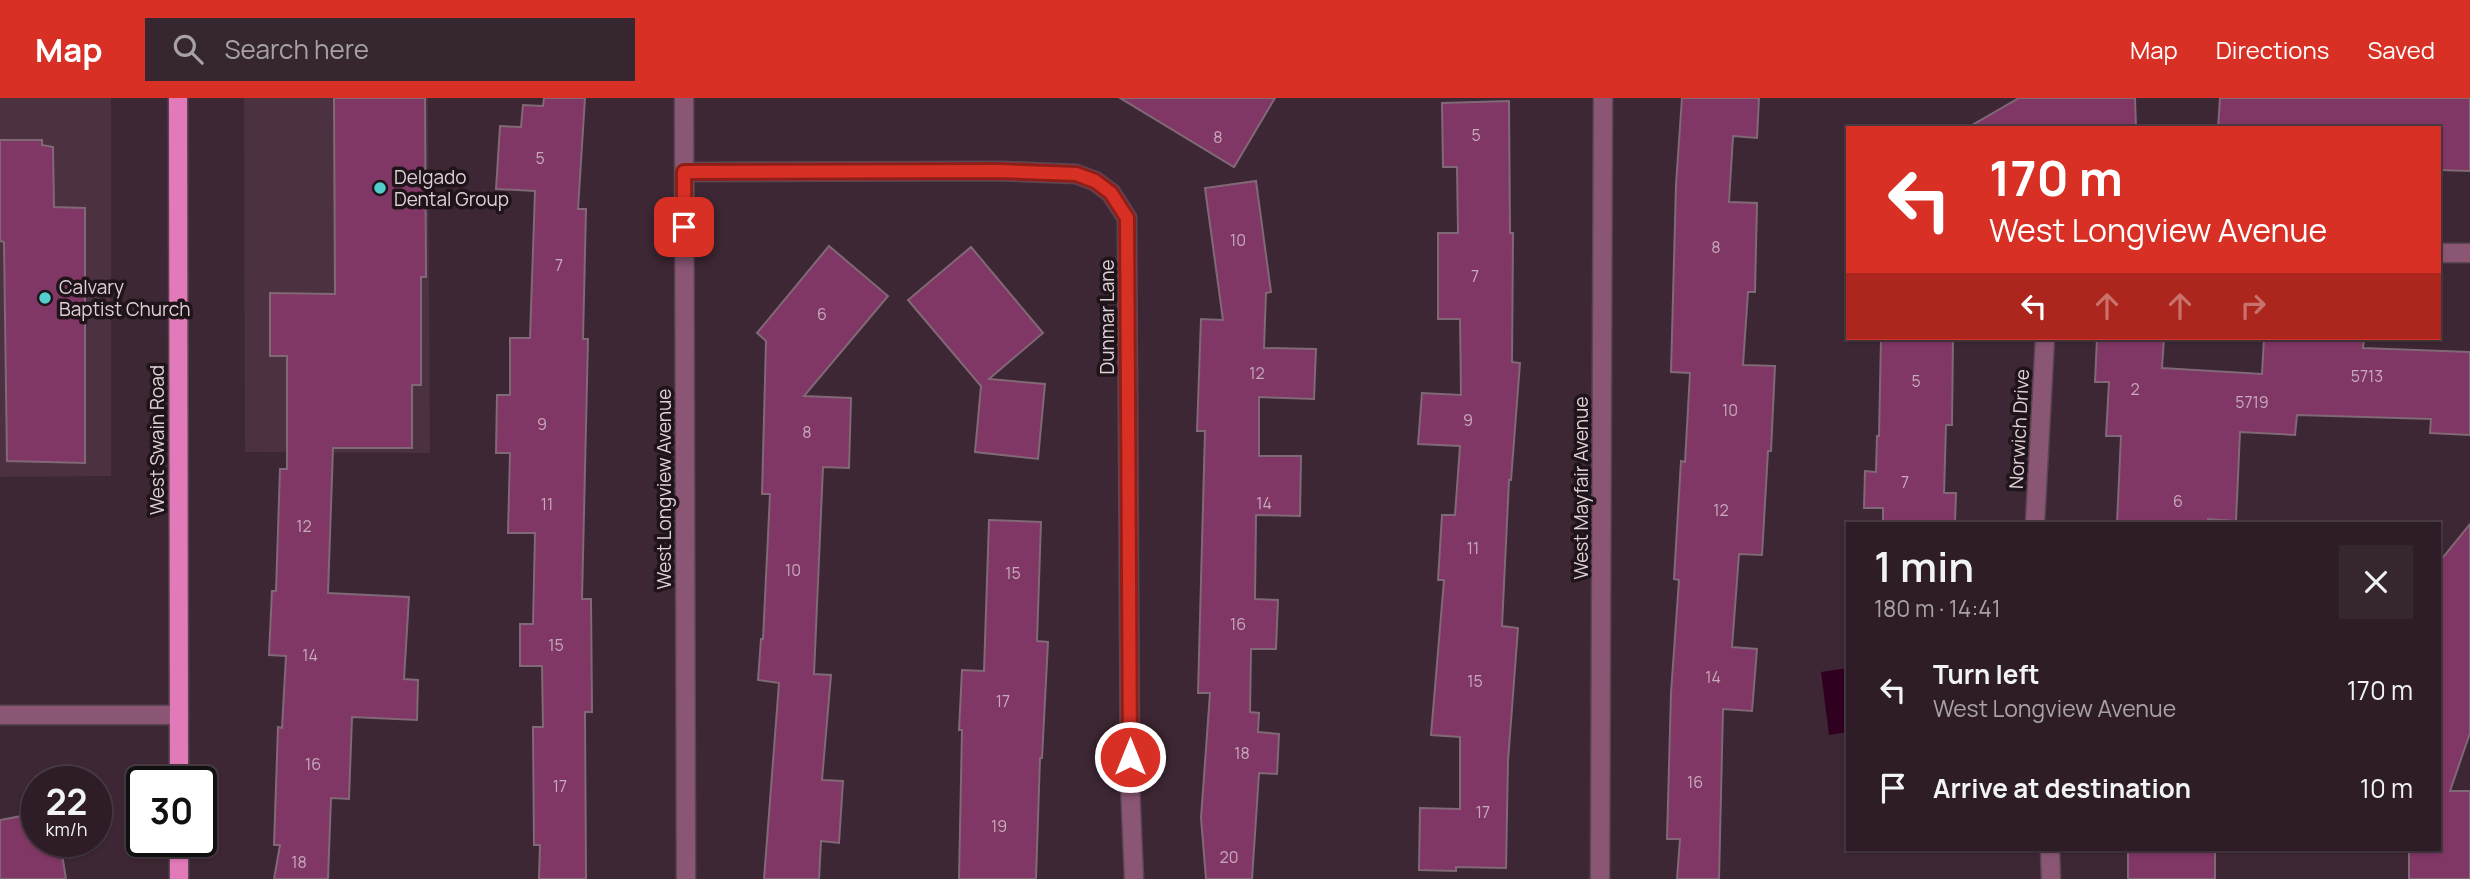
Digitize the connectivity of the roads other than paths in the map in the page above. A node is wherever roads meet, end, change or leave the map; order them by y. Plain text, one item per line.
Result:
1 (177, 98) edge
2 (684, 98) edge
3 (1603, 98) edge
4 (684, 172) junction
5 (2441, 253) edge
6 (2470, 253) edge
7 (2045, 340) edge
8 (2035, 522) edge
9 (0, 715) edge
10 (179, 715) junction
11 (179, 766) edge
12 (2050, 851) edge
13 (179, 857) edge
14 (179, 879) edge
15 (686, 879) edge
16 (1134, 879) edge
17 (1600, 879) edge
18 (2051, 879) edge

1 - 10 main road, West Swain Road
2 - 4 street, West Longview Avenue
3 - 17 street, West Mayfair Avenue
4 - 15 street, West Longview Avenue
4 - 16 street, Dunmar Lane
5 - 6 street
7 - 8 street, Norwich Drive
9 - 10 street
10 - 11 main road, West Swain Road
12 - 18 street
13 - 14 main road

